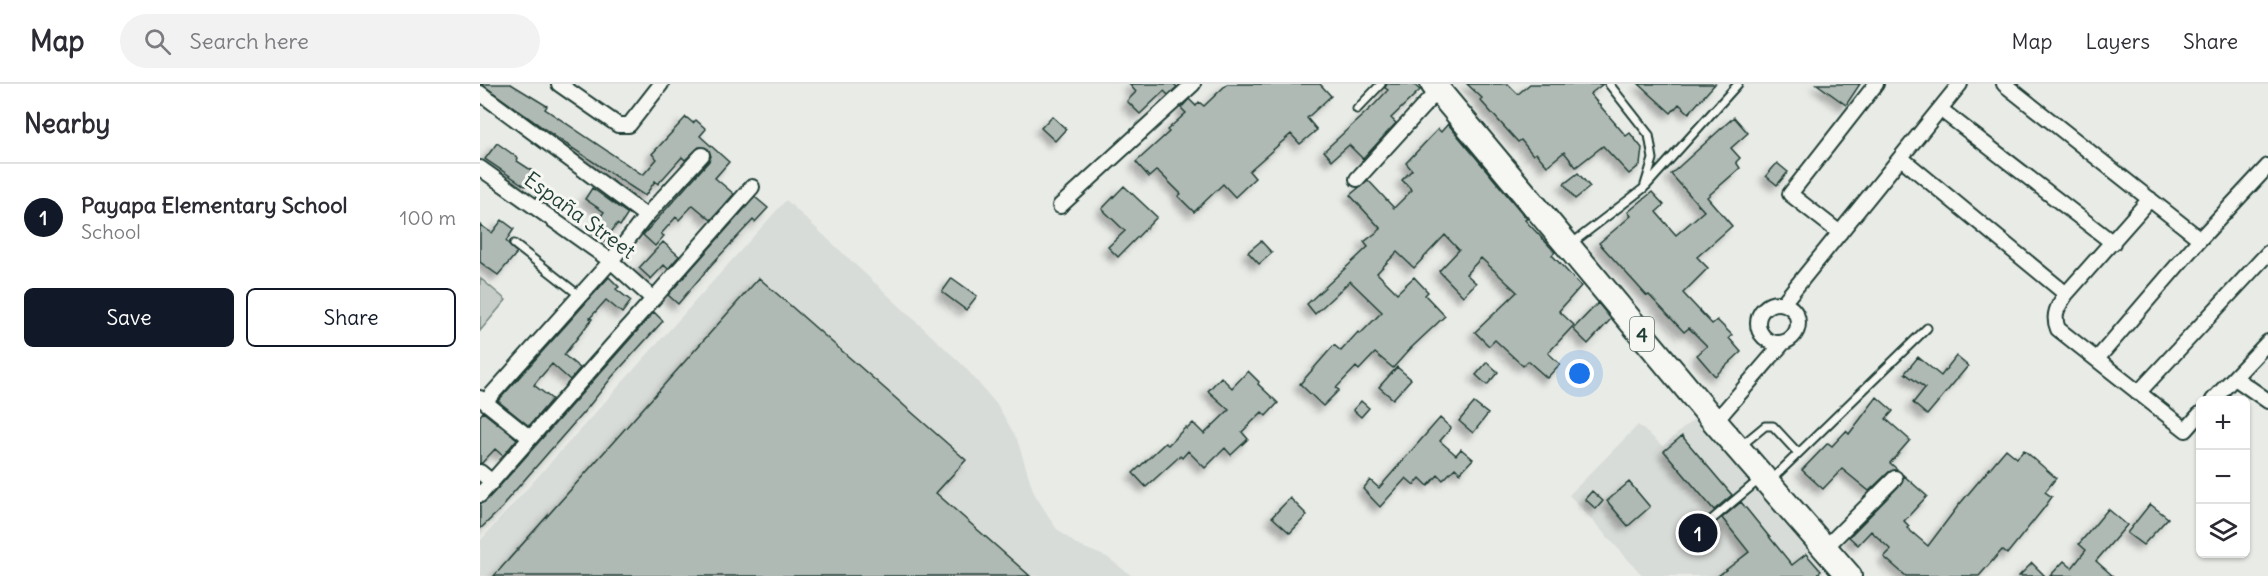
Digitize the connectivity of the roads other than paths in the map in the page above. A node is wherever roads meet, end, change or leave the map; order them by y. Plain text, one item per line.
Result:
1 (559, 84) edge
2 (661, 84) edge
3 (1193, 84) edge
4 (1382, 84) edge
5 (1608, 84) edge
6 (1738, 84) edge
7 (1876, 84) edge
8 (1960, 84) edge
9 (2004, 84) edge
10 (1435, 87) edge
11 (480, 93) edge
12 (1357, 109) dead end
13 (1940, 109) junction
14 (702, 155) dead end
15 (1901, 158) junction
16 (2268, 166) edge
17 (480, 168) edge
18 (1358, 179) dead end
19 (752, 187) dead end
20 (1644, 188) junction
21 (2150, 199) junction
22 (1060, 206) dead end
23 (646, 216) junction
24 (1840, 233) junction
25 (2200, 239) junction
26 (2113, 243) junction
27 (514, 244) dead end
28 (1569, 246) junction
29 (2268, 253) edge
30 (611, 261) junction
31 (2067, 294) junction
32 (579, 295) junction
33 (652, 298) junction
34 (1784, 303) junction
35 (1927, 328) dead end
36 (2268, 342) edge
37 (1783, 343) junction
38 (2097, 359) junction
39 (2235, 378) junction
40 (2138, 393) junction
41 (2218, 396) edge
42 (482, 400) edge
43 (2268, 401) edge
44 (2196, 419) edge
45 (1715, 422) junction
46 (530, 438) junction
47 (1738, 448) junction
48 (1798, 453) junction
49 (480, 472) edge
50 (1895, 478) dead end
51 (1765, 480) junction
52 (492, 482) junction
53 (480, 495) edge
54 (1690, 537) dead end
55 (1825, 548) junction
56 (1849, 576) edge

1 - 2 street
3 - 22 street
4 - 12 lane
5 - 20 lane
6 - 20 lane
7 - 24 street
8 - 13 street
9 - 21 street
10 - 18 street
10 - 28 highway, 4
11 - 23 street
13 - 15 street
13 - 26 street
14 - 23 street
15 - 24 street
15 - 31 street
16 - 25 street
17 - 30 street, España Street
19 - 33 street
20 - 28 lane
21 - 25 street
21 - 26 street
23 - 30 street
24 - 34 street
25 - 38 street
26 - 31 street
27 - 32 lane
28 - 45 highway, 4
29 - 40 street
30 - 32 street
30 - 33 street, España Street
31 - 38 street
32 - 42 street
33 - 46 street
34 - 37 street
34 - 37 street
35 - 48 lane
36 - 39 street
37 - 45 street
38 - 40 street
39 - 41 street
39 - 43 street
40 - 44 street
42 - 46 street
45 - 47 highway, 4
46 - 52 street
47 - 48 lane
47 - 51 highway, 4
48 - 51 lane
49 - 52 street
50 - 55 street
51 - 54 lane
51 - 55 highway, 4
52 - 53 street
55 - 56 highway, 4

